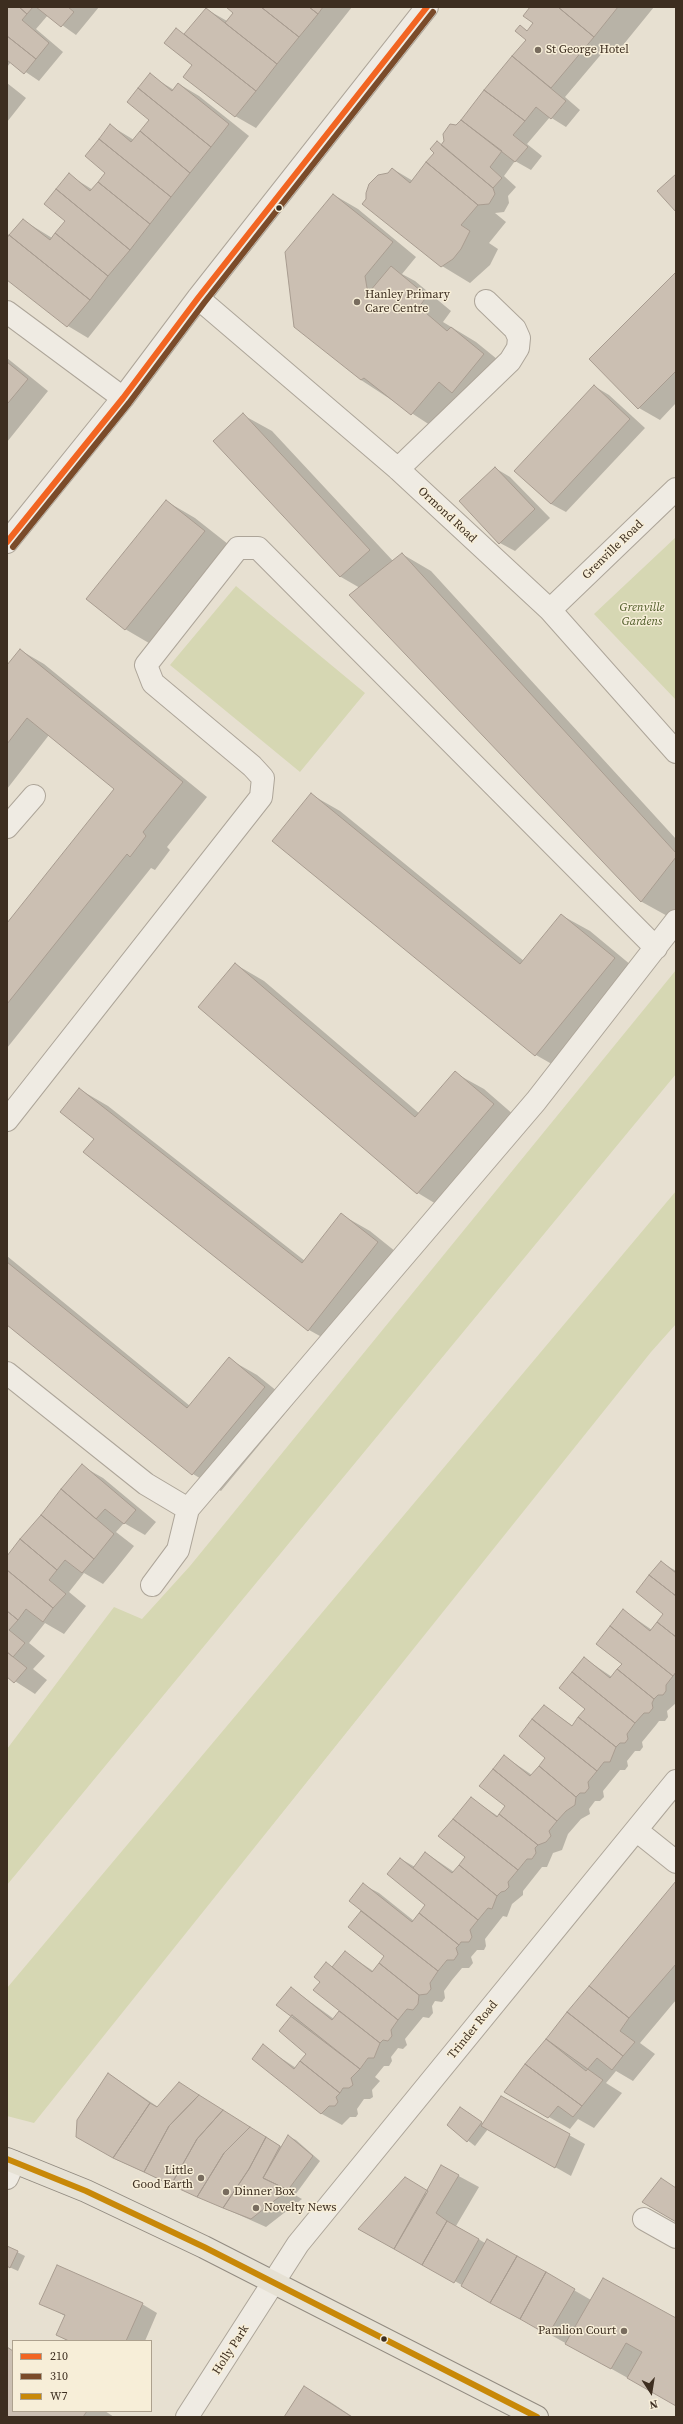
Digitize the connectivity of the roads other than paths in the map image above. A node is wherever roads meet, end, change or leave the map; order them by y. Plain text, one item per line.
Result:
1 (427, 7) edge
2 (198, 298) junction
3 (486, 301) dead end
4 (7, 312) edge
5 (122, 398) junction
6 (398, 470) junction
7 (676, 489) edge
8 (7, 542) edge
9 (550, 610) junction
10 (676, 752) edge
11 (34, 796) dead end
12 (8, 824) edge
13 (676, 921) edge
14 (656, 948) junction
15 (7, 1120) edge
16 (10, 1381) edge
17 (188, 1509) junction
18 (152, 1585) dead end
19 (676, 1781) edge
20 (636, 1830) junction
21 (676, 1862) edge
22 (9, 2166) edge
23 (644, 2219) dead end
24 (676, 2237) edge
25 (273, 2281) junction
26 (187, 2417) edge
27 (537, 2417) edge

1 - 2 street
2 - 5 street
2 - 6 street, Ormond Road
3 - 6 street
4 - 5 street
5 - 8 street
6 - 9 street, Ormond Road
7 - 9 street, Grenville Road
9 - 10 street, Ormond Road
11 - 12 street
13 - 14 street
14 - 15 street
14 - 17 street
16 - 17 street
17 - 18 street
19 - 20 street, Trinder Road
20 - 21 street
20 - 25 street, Trinder Road
22 - 25 main road
23 - 24 street
25 - 26 street, Holly Park
25 - 27 main road

